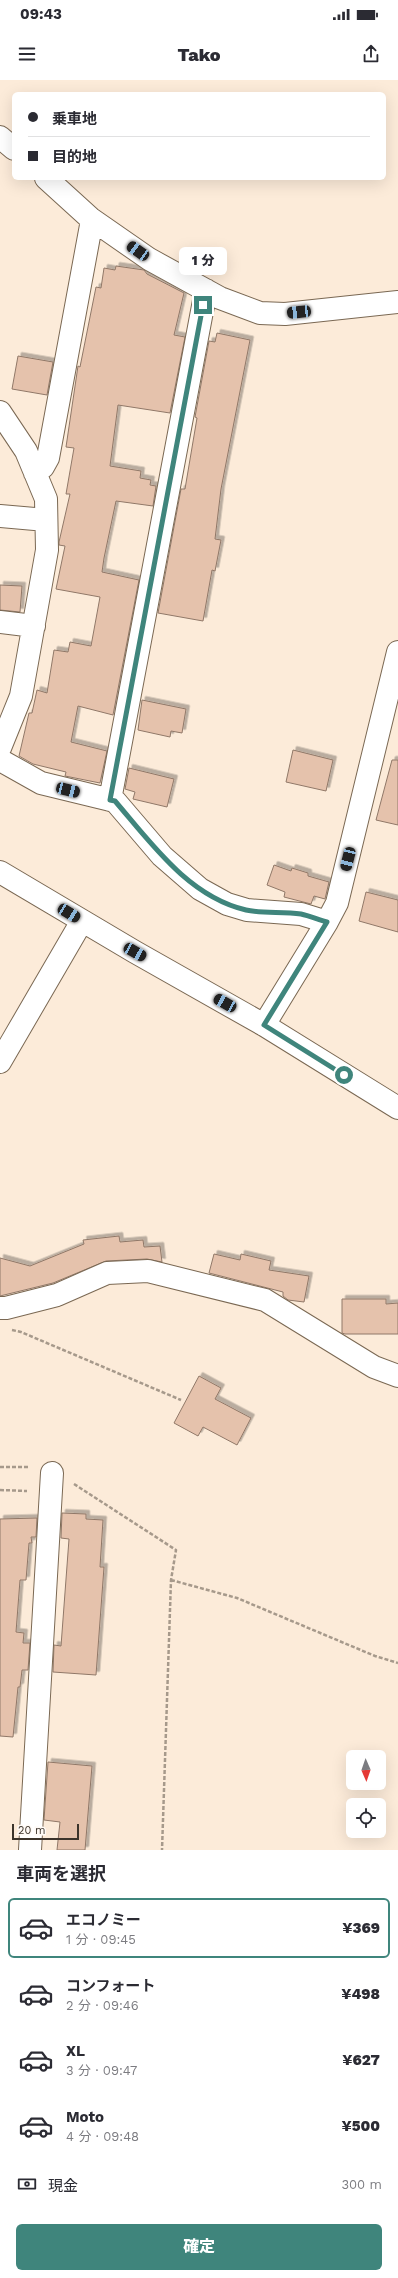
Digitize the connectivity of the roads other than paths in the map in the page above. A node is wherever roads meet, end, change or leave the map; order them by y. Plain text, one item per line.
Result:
1 (0, 137) edge
2 (12, 147) edge
3 (48, 180) edge
4 (92, 220) junction
5 (206, 290) junction
6 (398, 302) edge
7 (0, 412) edge
8 (35, 473) junction
9 (0, 516) edge
10 (46, 520) junction
11 (0, 622) edge
12 (34, 626) junction
13 (398, 652) edge
14 (0, 748) edge
15 (0, 760) edge
16 (110, 800) junction
17 (0, 872) edge
18 (82, 921) junction
19 (327, 922) junction
20 (264, 1025) junction
21 (0, 1062) edge
22 (398, 1108) edge
23 (0, 1308) edge
24 (398, 1376) edge
25 (52, 1473) road end
26 (30, 1850) edge

1 - 2 street
3 - 4 street
4 - 5 street
4 - 8 street
5 - 6 street
5 - 16 street
7 - 8 street
8 - 10 street
9 - 10 street
10 - 12 street
11 - 12 street
12 - 14 street
13 - 19 street
15 - 16 street
16 - 19 street
17 - 18 street
18 - 20 street
18 - 21 street
19 - 20 street
20 - 22 street
23 - 24 street
25 - 26 street

